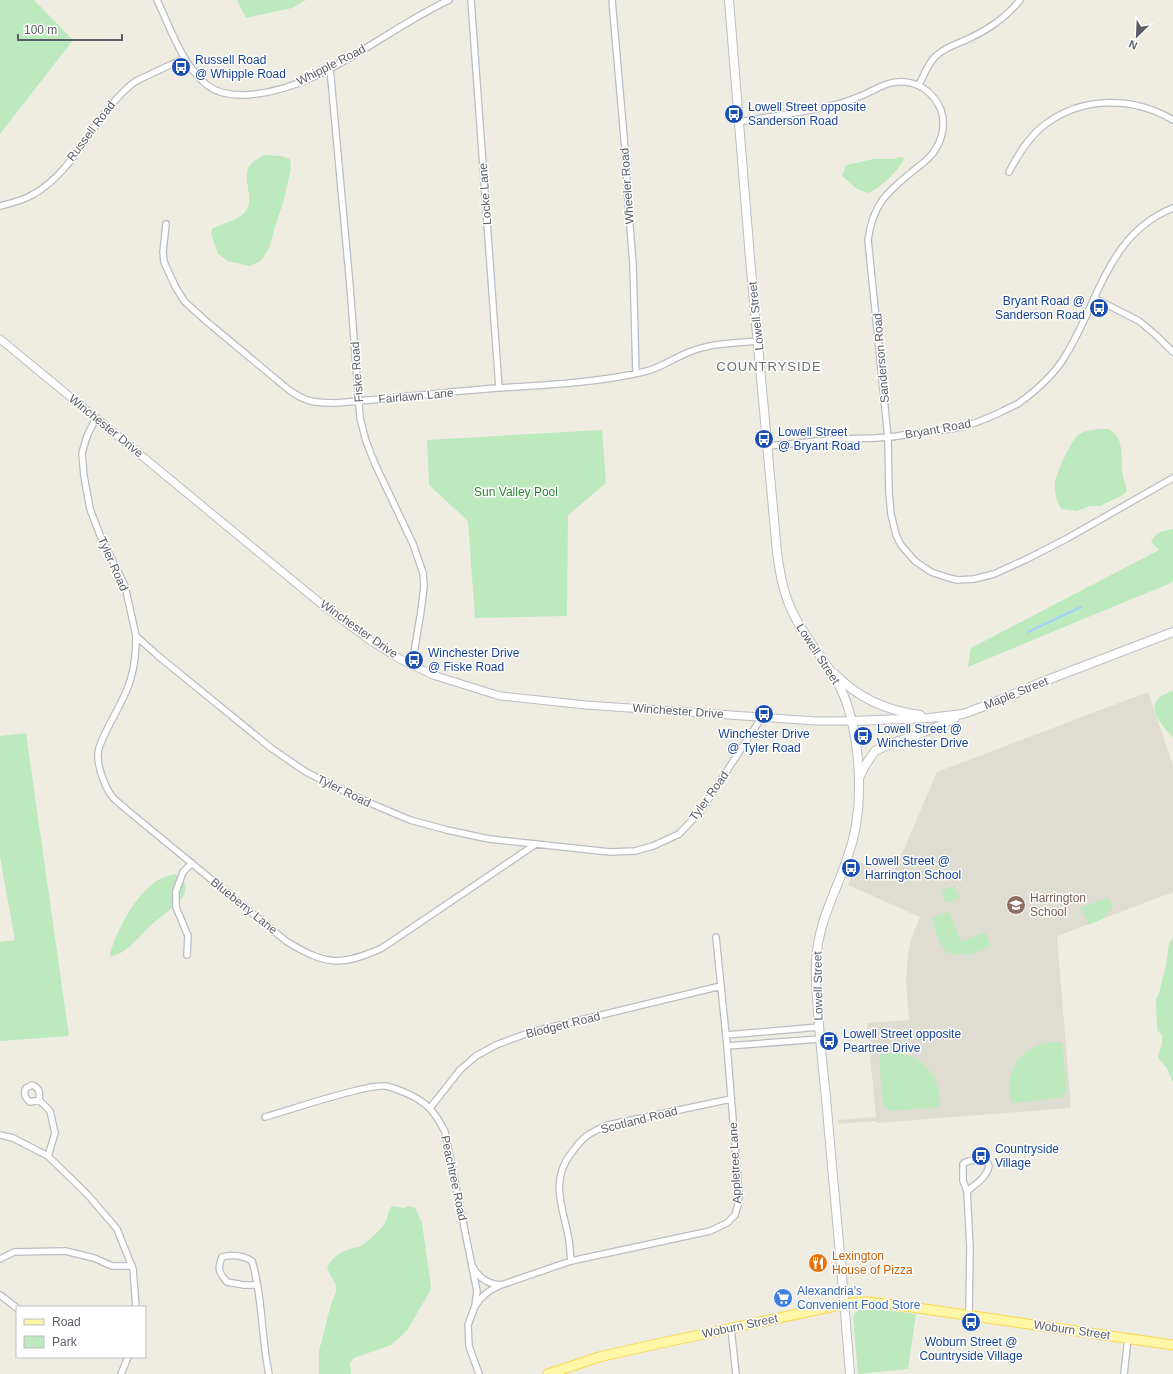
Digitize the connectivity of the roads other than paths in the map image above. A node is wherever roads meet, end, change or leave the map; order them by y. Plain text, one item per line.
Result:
1 (157, 0) edge
2 (449, 0) edge
3 (471, 0) edge
4 (612, 0) edge
5 (729, 0) edge
6 (1020, 0) edge
7 (185, 58) junction
8 (330, 68) junction
9 (919, 85) junction
10 (1173, 120) edge
11 (739, 122) junction
12 (1009, 172) dead end
13 (0, 206) edge
14 (1173, 208) edge
15 (166, 224) dead end
16 (1094, 298) junction
17 (0, 339) edge
18 (758, 341) junction
19 (1173, 352) edge
20 (636, 373) junction
21 (499, 388) junction
22 (359, 401) junction
23 (96, 418) junction
24 (888, 438) junction
25 (767, 446) junction
26 (1173, 478) edge
27 (1173, 632) edge
28 (136, 636) junction
29 (814, 648) junction
30 (412, 665) junction
31 (963, 714) junction
32 (762, 717) junction
33 (945, 717) junction
34 (851, 721) junction
35 (859, 779) junction
36 (536, 844) junction
37 (192, 863) junction
38 (716, 937) dead end
39 (187, 955) dead end
40 (721, 986) junction
41 (819, 1027) junction
42 (726, 1035) junction
43 (820, 1039) junction
44 (727, 1046) junction
45 (731, 1099) junction
46 (39, 1100) dead end
47 (430, 1108) junction
48 (265, 1117) dead end
49 (0, 1135) edge
50 (48, 1156) junction
51 (967, 1191) junction
52 (0, 1259) edge
53 (571, 1261) junction
54 (132, 1266) junction
55 (473, 1267) junction
56 (257, 1285) junction
57 (501, 1285) junction
58 (0, 1295) edge
59 (844, 1304) junction
60 (136, 1306) edge
61 (475, 1306) junction
62 (16, 1307) edge
63 (969, 1315) junction
64 (731, 1328) junction
65 (1128, 1338) junction
66 (1173, 1345) edge
67 (128, 1358) edge
68 (121, 1374) edge
69 (269, 1374) edge
70 (479, 1374) edge
71 (548, 1374) edge
72 (736, 1374) edge
73 (850, 1374) edge
74 (1124, 1374) edge

1 - 7 street, Whipple Road
2 - 8 street, Whipple Road
3 - 21 street, Locke Lane
4 - 20 street, Wheeler Road
5 - 11 main road, Lowell Street
6 - 9 street
7 - 8 street, Whipple Road
7 - 13 street, Russell Road
8 - 22 street, Fiske Road
9 - 11 street
9 - 24 street, Sanderson Road
10 - 12 street
11 - 18 main road, Lowell Street
14 - 16 street, Bryant Road
15 - 22 street, Fairlawn Lane
16 - 19 street
16 - 24 street, Bryant Road
17 - 23 street, Winchester Drive
18 - 20 street, Fairlawn Lane
18 - 25 main road, Lowell Street
20 - 21 street, Fairlawn Lane
21 - 22 street, Fairlawn Lane
22 - 30 street, Fiske Road
23 - 28 street, Tyler Road
23 - 30 street, Winchester Drive
24 - 25 street, Bryant Road
24 - 26 street, Sanderson Road
25 - 29 main road, Lowell Street
27 - 31 main road, Maple Street
28 - 36 street, Tyler Road
28 - 37 street, Blueberry Lane
29 - 33 main road
29 - 34 main road, Lowell Street
30 - 32 street, Winchester Drive
31 - 33 main road, Maple Street
31 - 35 main road
32 - 34 street, Winchester Drive
32 - 36 street, Tyler Road
33 - 34 main road, Maple Street
34 - 35 main road, Lowell Street
35 - 41 main road, Lowell Street
36 - 37 street, Blueberry Lane
37 - 39 street
38 - 40 street, Appletree Lane
40 - 42 street, Appletree Lane
40 - 47 street, Blodgett Road
41 - 42 street
41 - 43 main road, Lowell Street
42 - 44 street, Appletree Lane
43 - 44 street
43 - 59 main road, Lowell Street
44 - 45 street, Appletree Lane
45 - 53 street, Scotland Road
45 - 53 street, Appletree Lane
46 - 50 street
47 - 48 street, Peachtree Road
47 - 55 street, Peachtree Road
49 - 50 street
50 - 54 street
51 - 51 street
51 - 63 street
52 - 54 street
53 - 57 street, Appletree Lane
54 - 60 street
55 - 57 street
55 - 61 street, Peachtree Road
56 - 56 street
56 - 69 street
57 - 61 street, Appletree Lane
58 - 62 street
59 - 63 main road, Woburn Street
59 - 64 main road, Woburn Street
59 - 73 main road, Lowell Street
61 - 70 street, Peachtree Road
63 - 65 main road, Woburn Street
64 - 71 main road, Woburn Street
64 - 72 street
65 - 66 main road, Woburn Street
65 - 74 street
67 - 68 street

